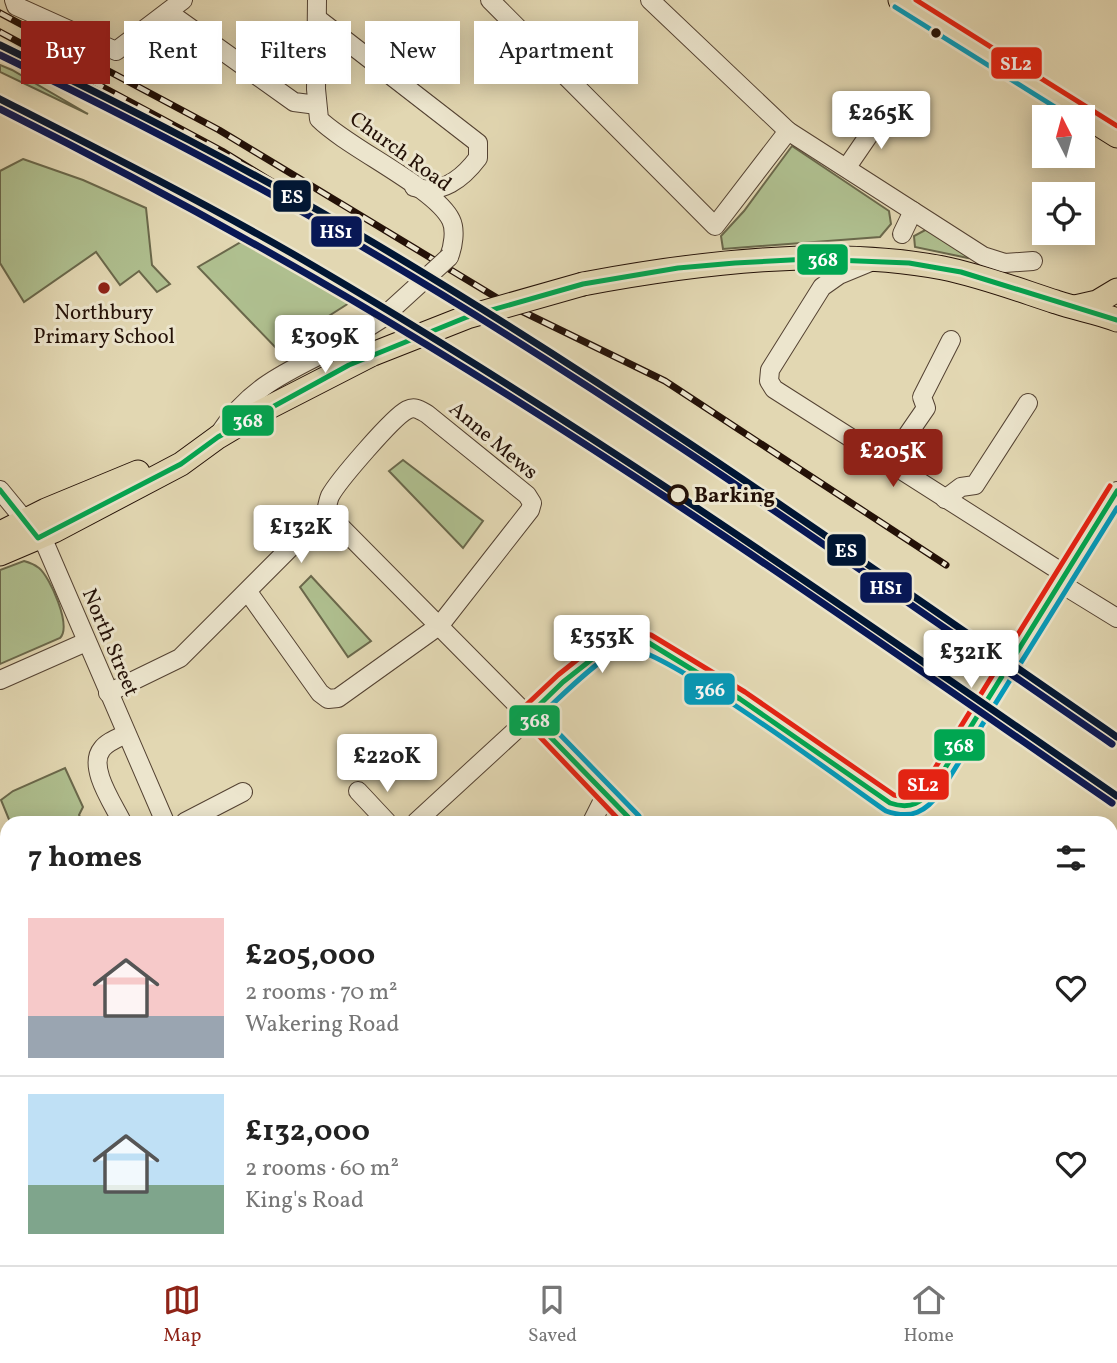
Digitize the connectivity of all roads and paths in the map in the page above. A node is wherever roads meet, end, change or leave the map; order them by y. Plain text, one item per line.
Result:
1 (14, 0) edge
2 (183, 0) edge
3 (317, 0) edge
4 (490, 0) edge
5 (650, 0) edge
6 (900, 0) edge
7 (168, 12) junction
8 (318, 19) junction
9 (317, 105) junction
10 (884, 113) dead end
11 (788, 131) junction
12 (1117, 136) edge
13 (847, 167) junction
14 (414, 187) junction
15 (913, 211) junction
16 (902, 234) dead end
17 (873, 261) junction
18 (1033, 261) dead end
19 (1117, 290) edge
20 (1072, 307) junction
21 (1117, 320) edge
22 (951, 340) dead end
23 (1028, 403) dead end
24 (218, 437) junction
25 (888, 463) junction
26 (0, 490) edge
27 (1117, 491) edge
28 (945, 499) junction
29 (326, 512) junction
30 (31, 529) junction
31 (3, 548) edge
32 (1063, 579) junction
33 (248, 592) junction
34 (1117, 618) edge
35 (440, 625) junction
36 (86, 642) junction
37 (0, 680) edge
38 (108, 693) junction
39 (529, 715) junction
40 (126, 734) junction
41 (358, 791) dead end
42 (243, 792) dead end
43 (606, 794) junction
44 (119, 816) edge
45 (163, 816) edge
46 (197, 816) edge
47 (381, 816) edge
48 (422, 816) edge
49 (595, 816) edge
50 (627, 816) edge

1 - 7 street
2 - 7 street
3 - 8 street
4 - 11 street
5 - 11 street
6 - 12 main road
7 - 9 street
8 - 9 street
8 - 14 street
9 - 14 street, Church Road
10 - 13 street
11 - 13 street
13 - 15 street
14 - 24 street, Church Road, bridge
15 - 16 street
15 - 18 street
17 - 20 main road
17 - 24 main road, bridge
17 - 25 street
19 - 20 main road
20 - 21 main road
22 - 25 street
23 - 28 street
24 - 30 main road
24 - 30 main road
25 - 28 street
26 - 30 street, North Street
27 - 32 street
28 - 32 street
29 - 33 street
29 - 35 street
29 - 35 street, Anne Mews
30 - 31 main road
30 - 36 street, North Street
32 - 34 street
32 - 39 street
33 - 35 street
33 - 38 street
35 - 39 street
36 - 37 street
36 - 38 street, North Street
38 - 40 street, North Street
39 - 43 street
39 - 48 street
40 - 44 street
40 - 45 street, North Street
41 - 47 street
42 - 46 street
43 - 49 street
43 - 50 street

